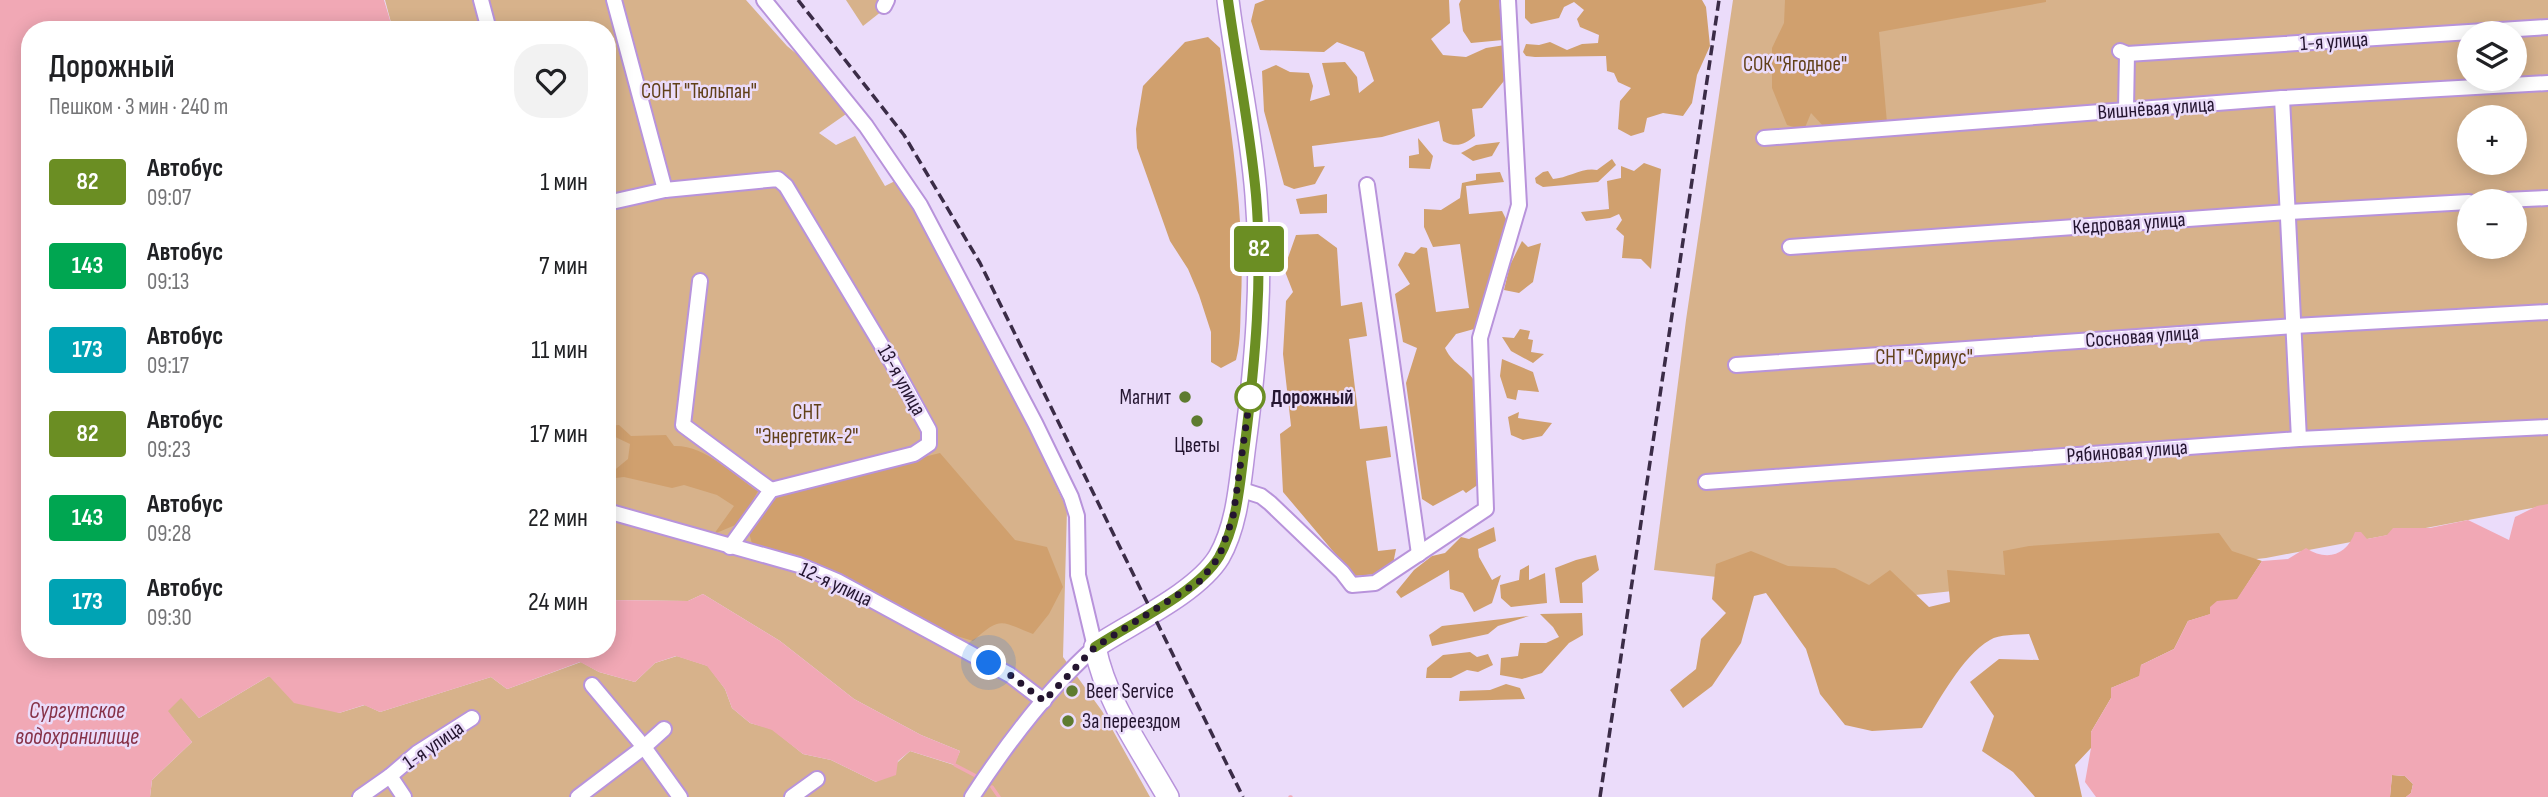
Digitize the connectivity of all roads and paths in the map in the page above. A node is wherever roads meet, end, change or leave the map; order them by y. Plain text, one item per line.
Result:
1 (481, 0) edge
2 (614, 0) edge
3 (764, 0) edge
4 (1228, 0) edge
5 (1508, 0) edge
6 (487, 21) edge
7 (2548, 27) edge
8 (2548, 83) edge
9 (2282, 98) junction
10 (2126, 110) junction
11 (1764, 138) dead end
12 (1367, 185) dead end
13 (665, 190) junction
14 (2548, 198) edge
15 (2527, 199) edge
16 (616, 201) edge
17 (2457, 203) edge
18 (2289, 212) junction
19 (1790, 247) dead end
20 (700, 281) dead end
21 (2548, 312) edge
22 (2294, 326) junction
23 (1736, 365) dead end
24 (2548, 427) edge
25 (2299, 439) junction
26 (1706, 482) dead end
27 (1239, 489) junction
28 (771, 490) junction
29 (616, 513) edge
30 (730, 547) junction
31 (1419, 554) junction
32 (1095, 647) junction
33 (592, 685) dead end
34 (1044, 701) junction
35 (472, 718) dead end
36 (664, 729) dead end
37 (645, 747) junction
38 (390, 776) junction
39 (817, 779) dead end
40 (360, 797) edge
41 (404, 797) edge
42 (578, 797) edge
43 (680, 797) edge
44 (792, 797) edge
45 (972, 797) edge
46 (1168, 797) edge

1 - 6 street
2 - 13 street
3 - 32 street
4 - 27 street
5 - 31 street
7 - 10 street, 1-я улица
8 - 9 street, Вишнёвая улица
9 - 10 street, Вишнёвая улица
9 - 18 street
10 - 11 street, Вишнёвая улица
12 - 31 street
13 - 16 street
13 - 28 street, 13-я улица
14 - 15 street
17 - 18 street, Кедровая улица
18 - 19 street, Кедровая улица
18 - 22 street
20 - 28 street
21 - 22 street, Сосновая улица
22 - 23 street, Сосновая улица
22 - 25 street
24 - 25 street, Рябиновая улица
25 - 26 street, Рябиновая улица
27 - 31 street
27 - 32 street
28 - 30 street
29 - 30 street, 12-я улица
30 - 34 street, 12-я улица
32 - 34 street
32 - 46 street
33 - 37 street
34 - 45 street
35 - 38 street, 1-я улица
36 - 37 street
37 - 42 street
37 - 43 street
38 - 40 street, 1-я улица
38 - 41 street
39 - 44 street

